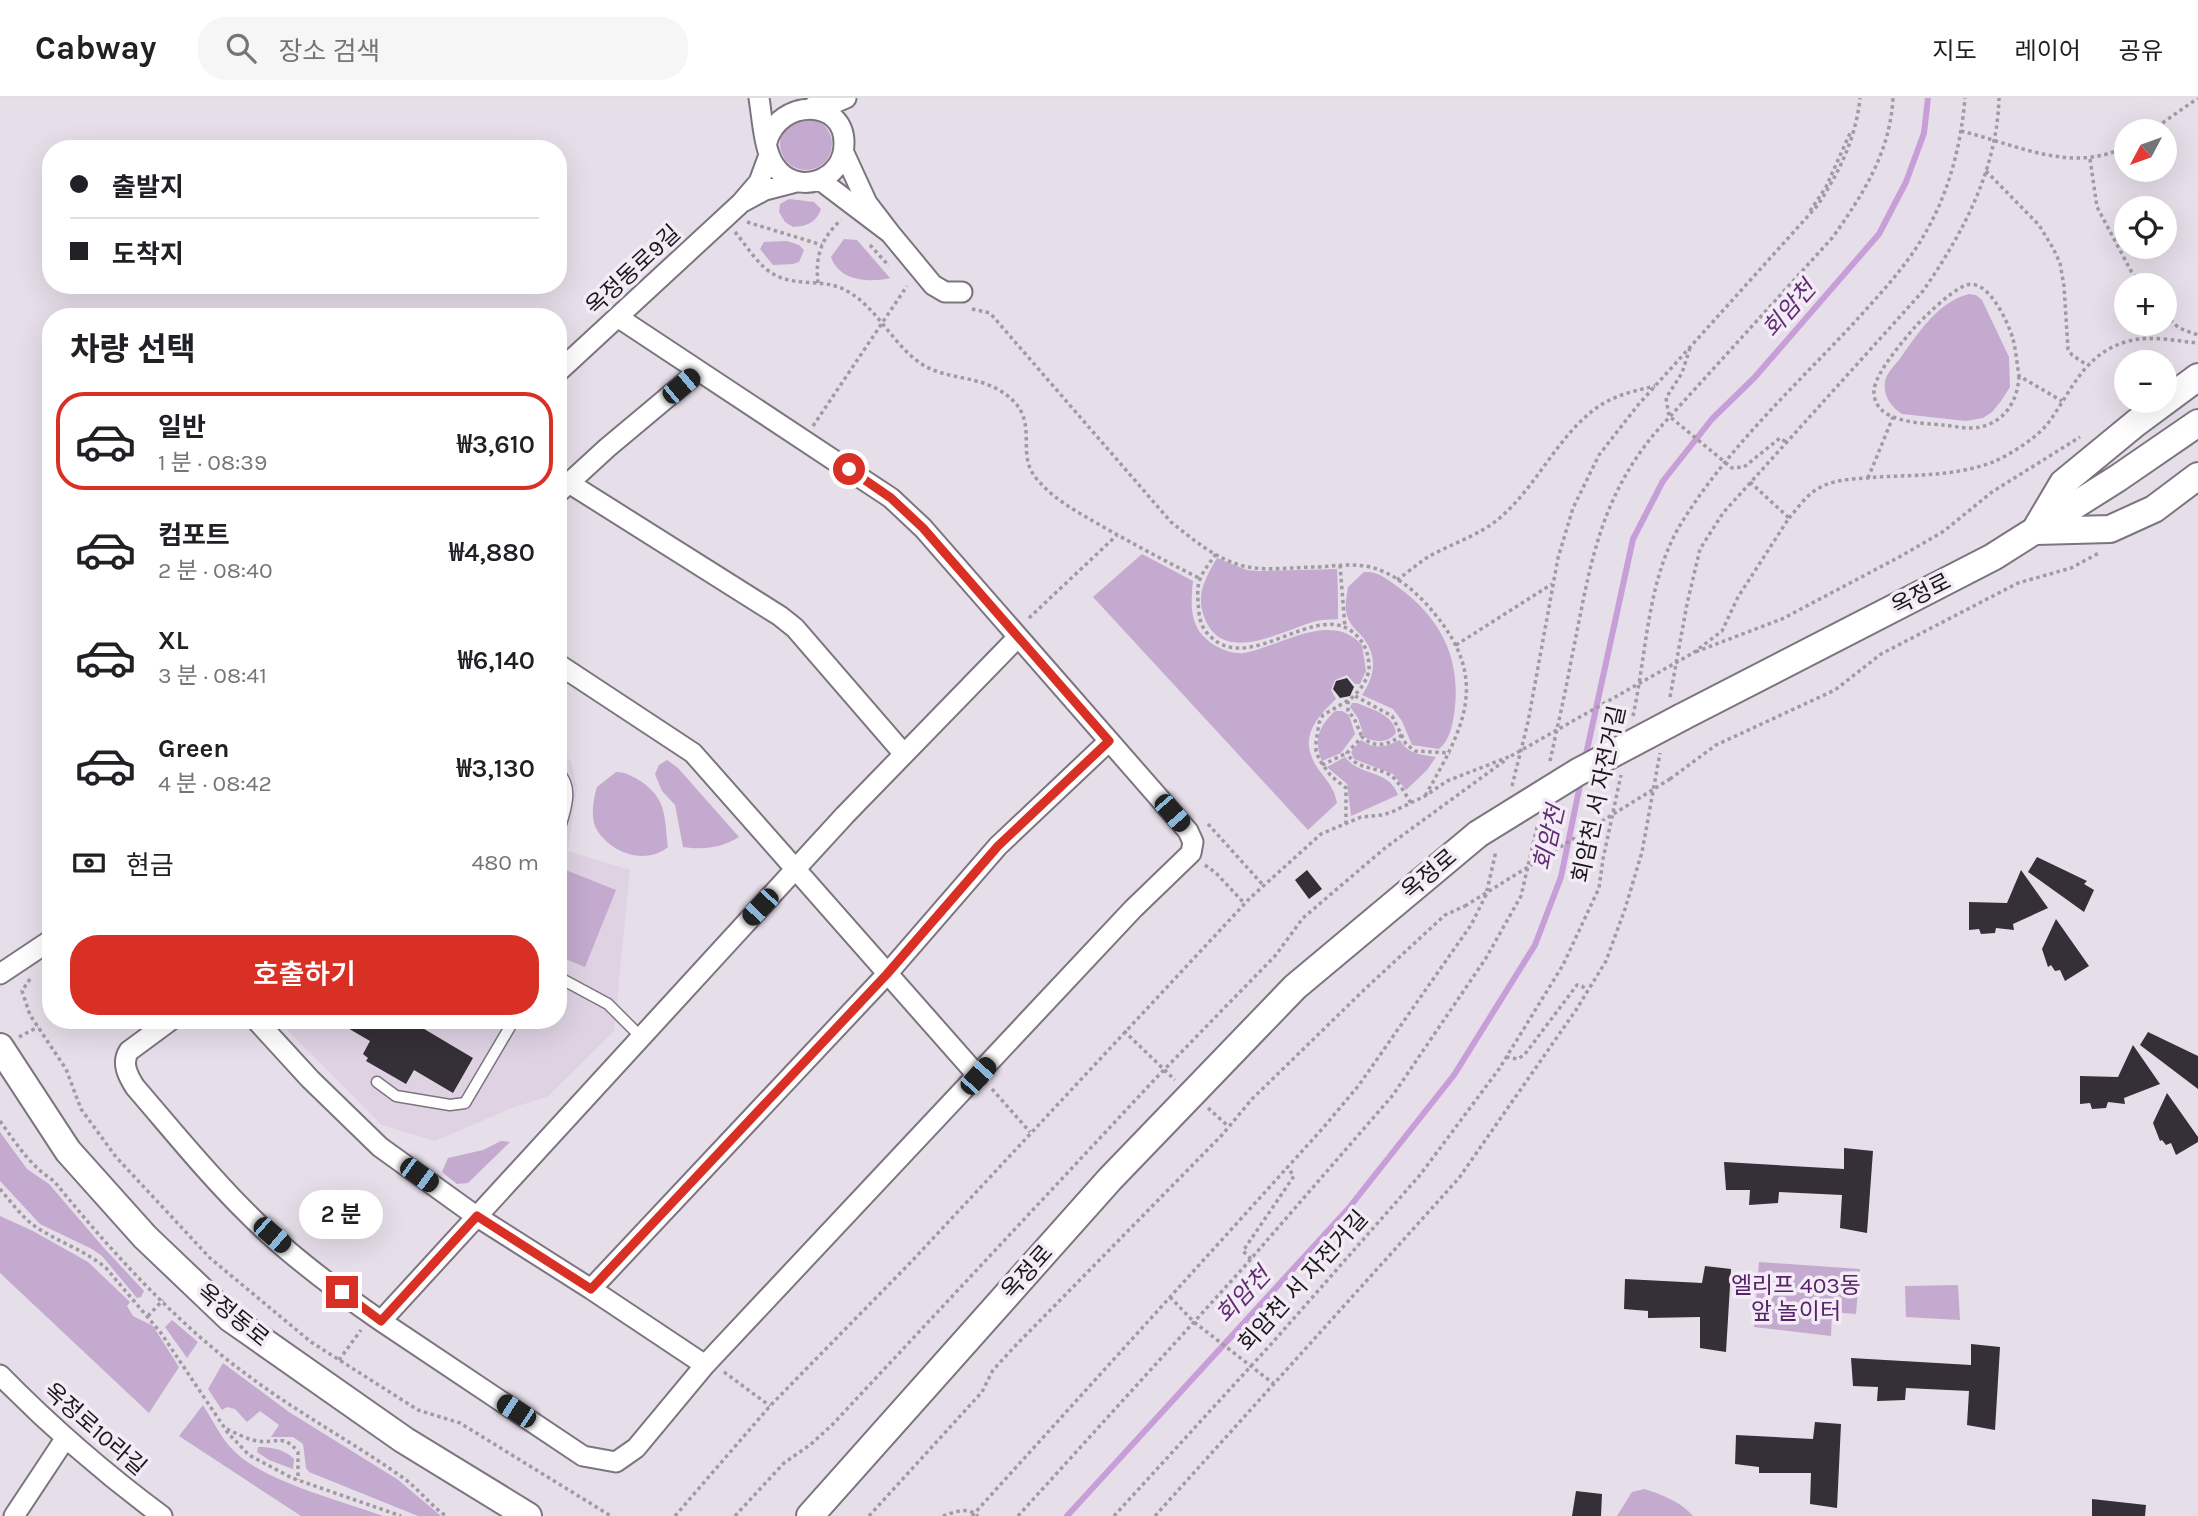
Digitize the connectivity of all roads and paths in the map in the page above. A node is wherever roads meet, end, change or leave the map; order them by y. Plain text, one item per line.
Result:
1 (759, 98) edge
2 (846, 98) edge
3 (858, 98) edge
4 (1859, 98) edge
5 (1965, 98) edge
6 (1999, 98) edge
7 (2198, 98) edge
8 (798, 103) edge
9 (2168, 119) edge
10 (842, 129) junction
11 (1961, 131) junction
12 (1994, 139) junction
13 (768, 149) junction
14 (844, 153) junction
15 (2114, 153) edge
16 (2091, 159) junction
17 (1986, 171) junction
18 (820, 180) junction
19 (796, 182) junction
20 (746, 209) junction
21 (837, 211) dead end
22 (733, 229) dead end
23 (890, 233) junction
24 (864, 238) dead end
25 (822, 245) junction
26 (890, 267) dead end
27 (2132, 273) edge
28 (818, 283) junction
29 (916, 296) dead end
30 (966, 301) joint
31 (619, 318) junction
32 (881, 324) junction
33 (2177, 326) edge
34 (2198, 335) edge
35 (2198, 343) edge
36 (1691, 346) junction
37 (567, 364) edge
38 (2087, 365) junction
39 (699, 370) junction
40 (2019, 376) dead end
41 (2198, 377) edge
42 (1655, 386) junction
43 (2062, 401) junction
44 (1638, 405) dead end
45 (1892, 417) junction
46 (2198, 423) edge
47 (813, 426) dead end
48 (2083, 435) dead end
49 (1786, 442) junction
50 (1725, 462) junction
51 (2198, 476) edge
52 (1868, 478) junction
53 (1750, 482) junction
54 (567, 485) edge
55 (567, 490) edge
56 (1789, 518) junction
57 (2034, 531) junction
58 (1117, 535) junction
59 (2101, 551) dead end
60 (1216, 554) junction
61 (1340, 565) junction
62 (1199, 578) junction
63 (1397, 580) junction
64 (1553, 583) dead end
65 (1345, 627) junction
66 (1022, 629) junction
67 (1456, 645) junction
68 (1693, 653) junction
69 (567, 670) edge
70 (1355, 696) junction
71 (1349, 699) junction
72 (1676, 707) junction
73 (1631, 726) dead end
74 (1402, 735) junction
75 (1362, 737) junction
76 (1109, 741) junction
77 (1661, 751) dead end
78 (1347, 753) junction
79 (1450, 753) junction
80 (904, 754) junction
81 (1511, 756) junction
82 (1322, 765) junction
83 (1623, 766) dead end
84 (1425, 796) junction
85 (1411, 803) junction
86 (1346, 824) junction
87 (794, 870) junction
88 (42, 946) edge
89 (0, 974) edge
90 (36, 974) dead end
91 (887, 974) junction
92 (567, 982) edge
93 (1587, 991) junction
94 (157, 1029) edge
95 (265, 1029) edge
96 (509, 1029) edge
97 (1124, 1031) junction
98 (641, 1037) junction
99 (0, 1047) edge
100 (1506, 1058) junction
101 (1163, 1070) junction
102 (978, 1076) junction
103 (377, 1082) dead end
104 (1287, 1167) dead end
105 (0, 1189) edge
106 (477, 1216) junction
107 (1251, 1259) dead end
108 (591, 1289) junction
109 (1170, 1297) dead end
110 (163, 1300) dead end
111 (148, 1316) junction
112 (372, 1323) junction
113 (338, 1360) junction
114 (711, 1367) junction
115 (1250, 1367) junction
116 (0, 1375) edge
117 (1274, 1384) junction
118 (770, 1406) junction
119 (225, 1428) junction
120 (65, 1439) junction
121 (298, 1480) junction
122 (0, 1506) edge
123 (156, 1514) edge
124 (976, 1514) edge
125 (14, 1516) edge
126 (401, 1516) edge
127 (528, 1516) edge
128 (611, 1516) edge
129 (675, 1516) edge
130 (735, 1516) edge
131 (810, 1516) edge
132 (869, 1516) edge
133 (943, 1516) edge
134 (1114, 1516) edge
135 (1155, 1516) edge

1 - 13 street
2 - 8 street
3 - 10 street
4 - 36 path
5 - 11 path, 회암천 서 자전거길
6 - 12 path
7 - 9 path
8 - 10 street
8 - 13 street
10 - 14 street
11 - 12 path
11 - 50 path, 회암천 서 자전거길
12 - 16 path
12 - 17 path
13 - 19 street
13 - 20 street
14 - 18 street
14 - 23 street
15 - 16 path
16 - 27 path
17 - 38 path
17 - 49 path
18 - 19 street
18 - 23 street
19 - 20 street
20 - 25 path
20 - 31 street, 옥정동로9길
21 - 25 path
22 - 28 path
23 - 30 street
24 - 26 path
25 - 28 path
28 - 32 path
29 - 32 path
30 - 60 path
31 - 37 street, 옥정동로9길
31 - 39 street
32 - 47 path
32 - 58 path
33 - 34 path
35 - 38 path
36 - 42 path
36 - 50 path
38 - 43 path
39 - 54 street
39 - 66 street
40 - 45 path
41 - 57 main road
42 - 44 path
42 - 63 path
43 - 45 path
43 - 52 path
45 - 52 path
46 - 57 main road, 옥정로
48 - 68 path
49 - 50 path
49 - 53 path
50 - 73 path, 회암천 서 자전거길
51 - 57 main road
52 - 56 path
53 - 56 path
53 - 72 path
55 - 80 street
56 - 68 path
57 - 72 main road, 옥정로
58 - 62 path
58 - 66 path
59 - 132 path, bridge
60 - 61 path
60 - 62 path
61 - 63 path
61 - 65 path
62 - 65 path
63 - 67 path
64 - 67 path
65 - 70 path
66 - 76 street
66 - 80 street
67 - 79 path
68 - 81 path, bridge
69 - 87 street
70 - 71 path
70 - 74 path
71 - 75 path
71 - 82 path
72 - 131 main road, 옥정로, bridge
74 - 75 path
74 - 79 path
75 - 78 path
76 - 91 street
76 - 102 street
77 - 93 path
78 - 82 path
78 - 85 path
79 - 84 path
80 - 87 street
81 - 84 path
81 - 101 path
82 - 86 path
83 - 100 path, 회암천 서 자전거길
84 - 85 path
85 - 86 path
86 - 97 path
87 - 91 street
87 - 98 street
88 - 89 street
90 - 113 path
91 - 102 street
91 - 108 street
92 - 98 lane
93 - 100 path
93 - 117 path
94 - 112 street
95 - 106 street
96 - 103 lane
97 - 101 path
97 - 118 path
98 - 106 street
99 - 127 main road, 옥정동로
100 - 115 path, 회암천 서 자전거길
101 - 130 path
102 - 114 street
104 - 107 path
105 - 111 path
106 - 108 street
106 - 112 street
108 - 114 street
109 - 115 path
110 - 111 path
111 - 119 path
112 - 113 path
112 - 114 street
113 - 128 path
114 - 118 path
115 - 117 path
115 - 134 path, 회암천 서 자전거길
116 - 120 street, 옥정로10라길
117 - 135 path
118 - 129 path
119 - 121 path
119 - 121 path
120 - 123 street, 옥정로10라길
120 - 125 street
121 - 126 path
122 - 125 street
124 - 133 path

